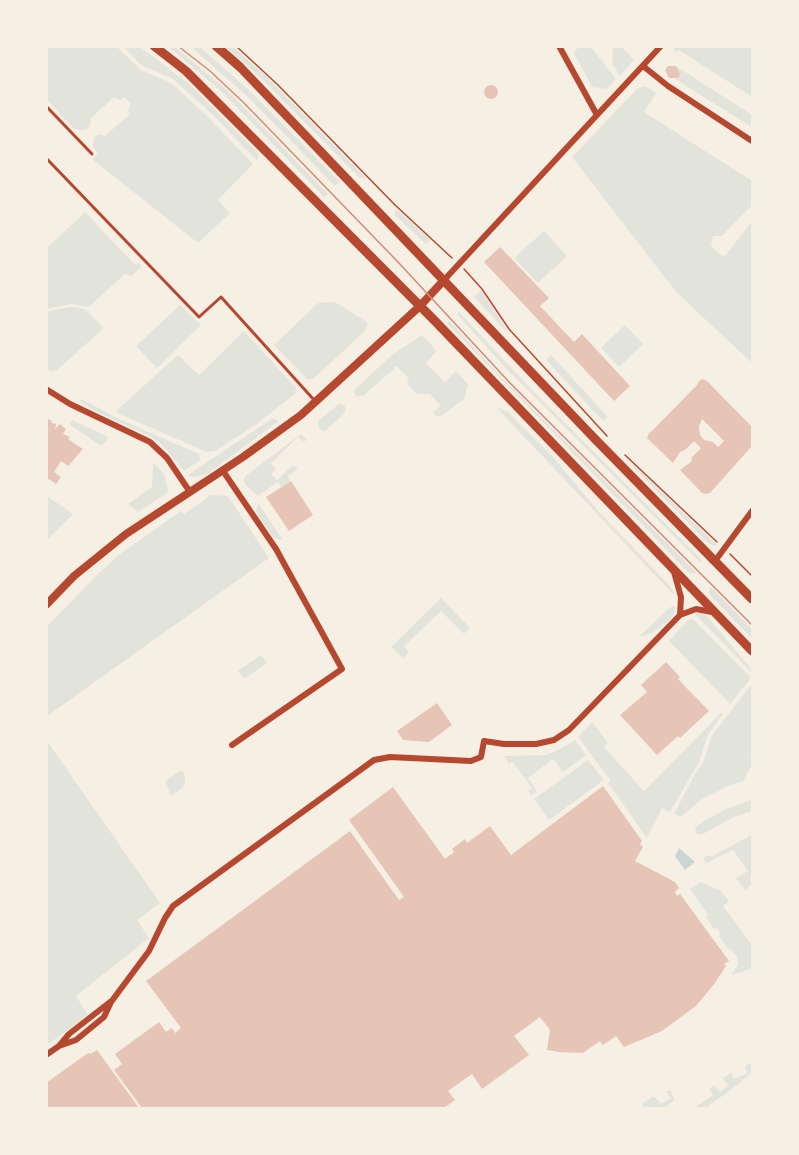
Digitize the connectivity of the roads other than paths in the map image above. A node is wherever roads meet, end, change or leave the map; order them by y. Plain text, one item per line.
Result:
1 (154, 46) edge
2 (216, 46) edge
3 (559, 46) edge
4 (661, 46) edge
5 (643, 66) junction
6 (46, 106) edge
7 (597, 115) junction
8 (753, 141) edge
9 (92, 153) dead end
10 (46, 158) edge
11 (445, 279) junction
12 (420, 306) junction
13 (46, 389) edge
14 (316, 402) junction
15 (223, 471) junction
16 (190, 492) junction
17 (753, 511) edge
18 (715, 561) junction
19 (673, 568) junction
20 (753, 599) edge
21 (46, 605) edge
22 (717, 613) junction
23 (680, 615) junction
24 (753, 651) edge
25 (232, 745) dead end
26 (46, 1055) edge

1 - 12 main road
2 - 11 main road
3 - 7 street
4 - 5 street
5 - 7 street
5 - 8 street
6 - 9 lane
7 - 11 street
10 - 14 lane
11 - 12 street
11 - 18 main road
12 - 14 street
12 - 19 main road
13 - 16 street
14 - 15 street
15 - 16 street
15 - 25 street
16 - 21 street
17 - 18 street
18 - 20 main road
19 - 22 main road
19 - 23 street
22 - 23 street
22 - 24 main road
23 - 26 street

